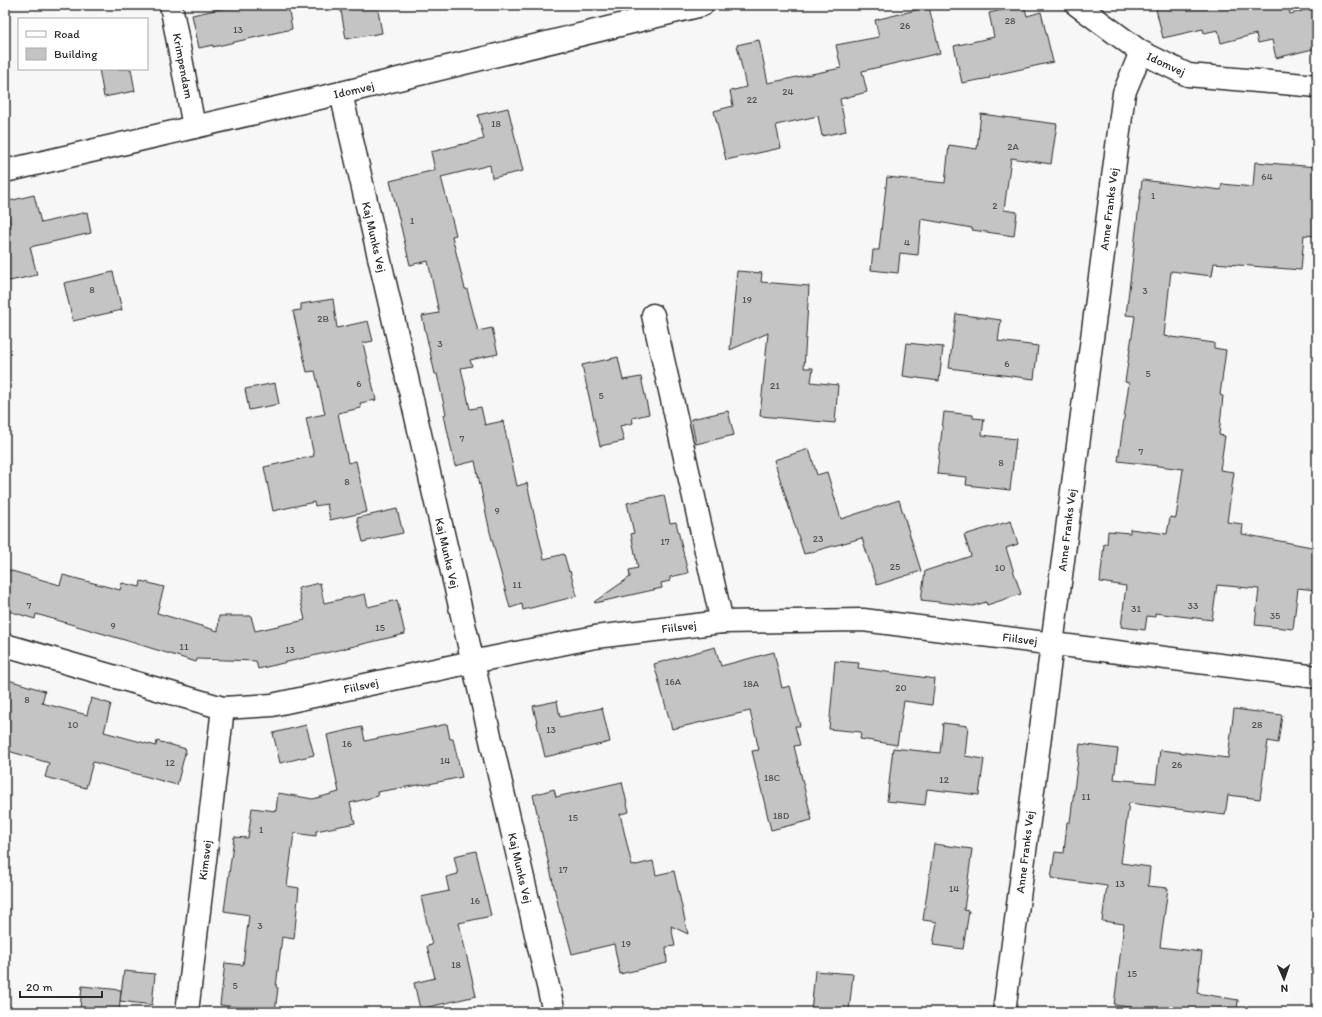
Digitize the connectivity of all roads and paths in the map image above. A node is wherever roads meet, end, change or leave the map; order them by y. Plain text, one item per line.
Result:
1 (171, 5) edge
2 (702, 5) edge
3 (1077, 5) edge
4 (1141, 52) junction
5 (1317, 86) edge
6 (341, 93) junction
7 (194, 127) junction
8 (5, 171) edge
9 (653, 315) dead end
10 (722, 622) junction
11 (1052, 643) junction
12 (5, 645) edge
13 (472, 662) junction
14 (1317, 677) edge
15 (223, 708) junction
16 (187, 1012) edge
17 (554, 1012) edge
18 (1004, 1012) edge

1 - 7 street, Krimpendam
2 - 6 street, Idomvej
3 - 4 street, Idomvej
4 - 5 street, Idomvej
4 - 11 street, Anne Franks Vej
6 - 7 street, Idomvej
6 - 13 street, Kaj Munks Vej
7 - 8 street, Idomvej
9 - 10 street
10 - 11 street, Fiilsvej
10 - 13 street, Fiilsvej
11 - 14 street, Fiilsvej
11 - 18 street, Anne Franks Vej
12 - 15 street, Fiilsvej
13 - 15 street, Fiilsvej
13 - 17 street, Kaj Munks Vej
15 - 16 street, Kimsvej

